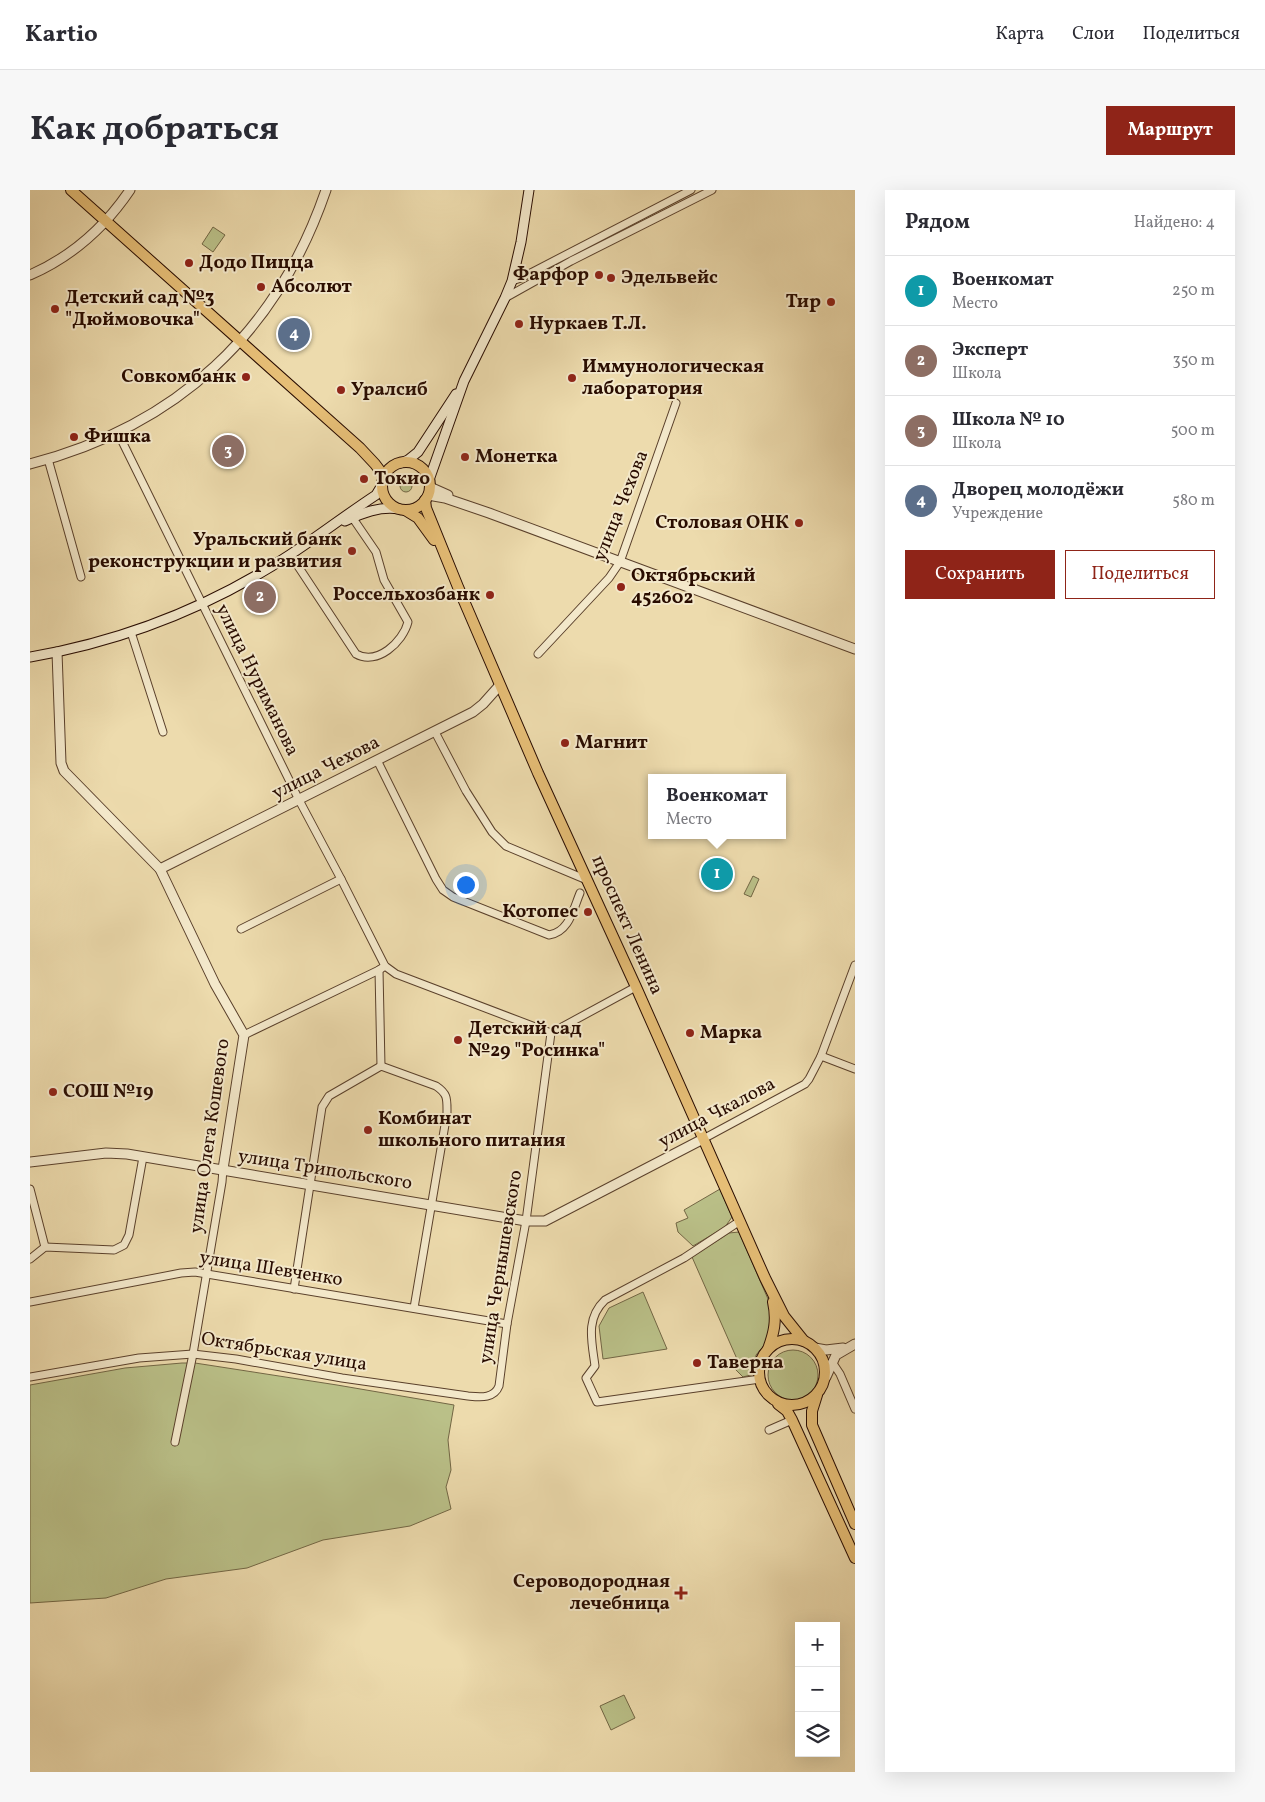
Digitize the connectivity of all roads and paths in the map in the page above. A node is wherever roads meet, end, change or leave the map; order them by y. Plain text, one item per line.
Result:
1 (71, 190) edge
2 (130, 190) edge
3 (326, 190) edge
4 (529, 190) edge
5 (691, 190) edge
6 (712, 190) edge
7 (106, 221) junction
8 (30, 275) edge
9 (512, 281) junction
10 (505, 298) junction
11 (241, 342) junction
12 (464, 381) junction
13 (676, 403) dead end
14 (118, 433) junction
15 (360, 448) junction
16 (48, 459) junction
17 (30, 464) edge
18 (397, 464) junction
19 (383, 481) junction
20 (428, 490) junction
21 (402, 509) junction
22 (352, 517) junction
23 (326, 529) junction
24 (290, 554) junction
25 (620, 562) junction
26 (81, 577) dead end
27 (458, 587) junction
28 (202, 604) junction
29 (131, 632) junction
30 (855, 649) edge
31 (57, 652) junction
32 (538, 654) dead end
33 (30, 657) edge
34 (500, 686) junction
35 (163, 732) dead end
36 (436, 732) junction
37 (377, 760) junction
38 (299, 800) junction
39 (160, 869) junction
40 (341, 879) junction
41 (587, 880) junction
42 (580, 893) dead end
43 (241, 929) dead end
44 (855, 965) edge
45 (382, 968) junction
46 (632, 989) dead end
47 (551, 1033) junction
48 (244, 1035) junction
49 (821, 1056) junction
50 (381, 1066) junction
51 (855, 1069) edge
52 (703, 1139) junction
53 (143, 1156) junction
54 (30, 1162) edge
55 (223, 1169) junction
56 (310, 1185) junction
57 (30, 1189) edge
58 (432, 1204) junction
59 (526, 1220) junction
60 (740, 1221) junction
61 (45, 1247) junction
62 (30, 1259) edge
63 (206, 1273) junction
64 (765, 1278) junction
65 (294, 1289) junction
66 (30, 1302) edge
67 (414, 1308) junction
68 (507, 1324) junction
69 (804, 1341) junction
70 (855, 1344) edge
71 (815, 1348) junction
72 (766, 1352) junction
73 (193, 1354) junction
74 (832, 1362) junction
75 (826, 1377) junction
76 (30, 1378) edge
77 (760, 1379) junction
78 (498, 1386) joint
79 (817, 1395) junction
80 (776, 1401) junction
81 (855, 1409) edge
82 (792, 1420) junction
83 (769, 1430) dead end
84 (175, 1442) dead end
85 (855, 1524) edge
86 (855, 1558) edge

1 - 7 main road
2 - 7 street
3 - 11 street
4 - 9 street
5 - 9 street
6 - 10 street
7 - 8 street
7 - 11 main road
9 - 10 street
10 - 12 street
11 - 14 street
11 - 15 main road
12 - 18 street
12 - 20 street
13 - 25 street, улица Чехова
14 - 16 street
14 - 28 street, улица Нуриманова
15 - 18 main road
15 - 19 main road
16 - 17 street
16 - 26 street
18 - 19 main road
18 - 20 main road
19 - 21 main road
19 - 23 street
20 - 21 main road
20 - 25 street
20 - 27 main road, проспект Ленина
21 - 22 street
21 - 27 main road, проспект Ленина
22 - 23 street
22 - 24 street
23 - 24 street
24 - 28 street
25 - 30 street
25 - 32 street, улица Чехова
27 - 34 main road, проспект Ленина
28 - 29 street
28 - 38 street, улица Нуриманова
29 - 31 street
29 - 35 street
31 - 33 street
31 - 39 street, улица Олега Кошевого
34 - 36 street, улица Чехова
34 - 41 main road, проспект Ленина
36 - 37 street, улица Чехова
36 - 41 street
37 - 38 street, улица Чехова
37 - 42 street
38 - 39 street, улица Чехова
38 - 40 street, улица Нуриманова
39 - 48 street, улица Олега Кошевого
40 - 43 street
40 - 45 street, улица Нуриманова
41 - 52 main road, проспект Ленина
44 - 49 street, улица Чкалова
45 - 47 street
45 - 48 street
45 - 50 street
46 - 47 street
47 - 59 street, улица Чернышевского
48 - 55 street, улица Олега Кошевого
49 - 51 street
49 - 52 street, улица Чкалова
50 - 56 street
50 - 58 street
52 - 59 street, улица Чкалова
52 - 60 main road, проспект Ленина
53 - 54 street, улица Трипольского
53 - 55 street, улица Трипольского
53 - 61 street
55 - 56 street, улица Трипольского
55 - 63 street, улица Олега Кошевого
56 - 58 street, улица Трипольского
56 - 65 street
57 - 61 street
58 - 59 street, улица Трипольского
58 - 67 street
59 - 68 street, улица Чернышевского
60 - 64 main road, проспект Ленина
60 - 77 street
61 - 62 street
63 - 65 street, улица Шевченко
63 - 66 street, улица Шевченко
63 - 73 street, улица Олега Кошевого
64 - 69 main road, проспект Ленина
64 - 72 main road, проспект Ленина
65 - 67 street, улица Шевченко
67 - 68 street, улица Шевченко
68 - 78 street, улица Чернышевского
69 - 71 main road
69 - 72 main road
70 - 71 street
70 - 74 street
71 - 75 main road
72 - 77 main road
73 - 76 street, Октябрьская улица
73 - 78 street, Октябрьская улица
73 - 84 street, улица Олега Кошевого
74 - 75 street
74 - 81 street
75 - 79 main road
77 - 80 main road
79 - 80 main road
79 - 85 main road
80 - 82 main road
82 - 83 street
82 - 86 main road

